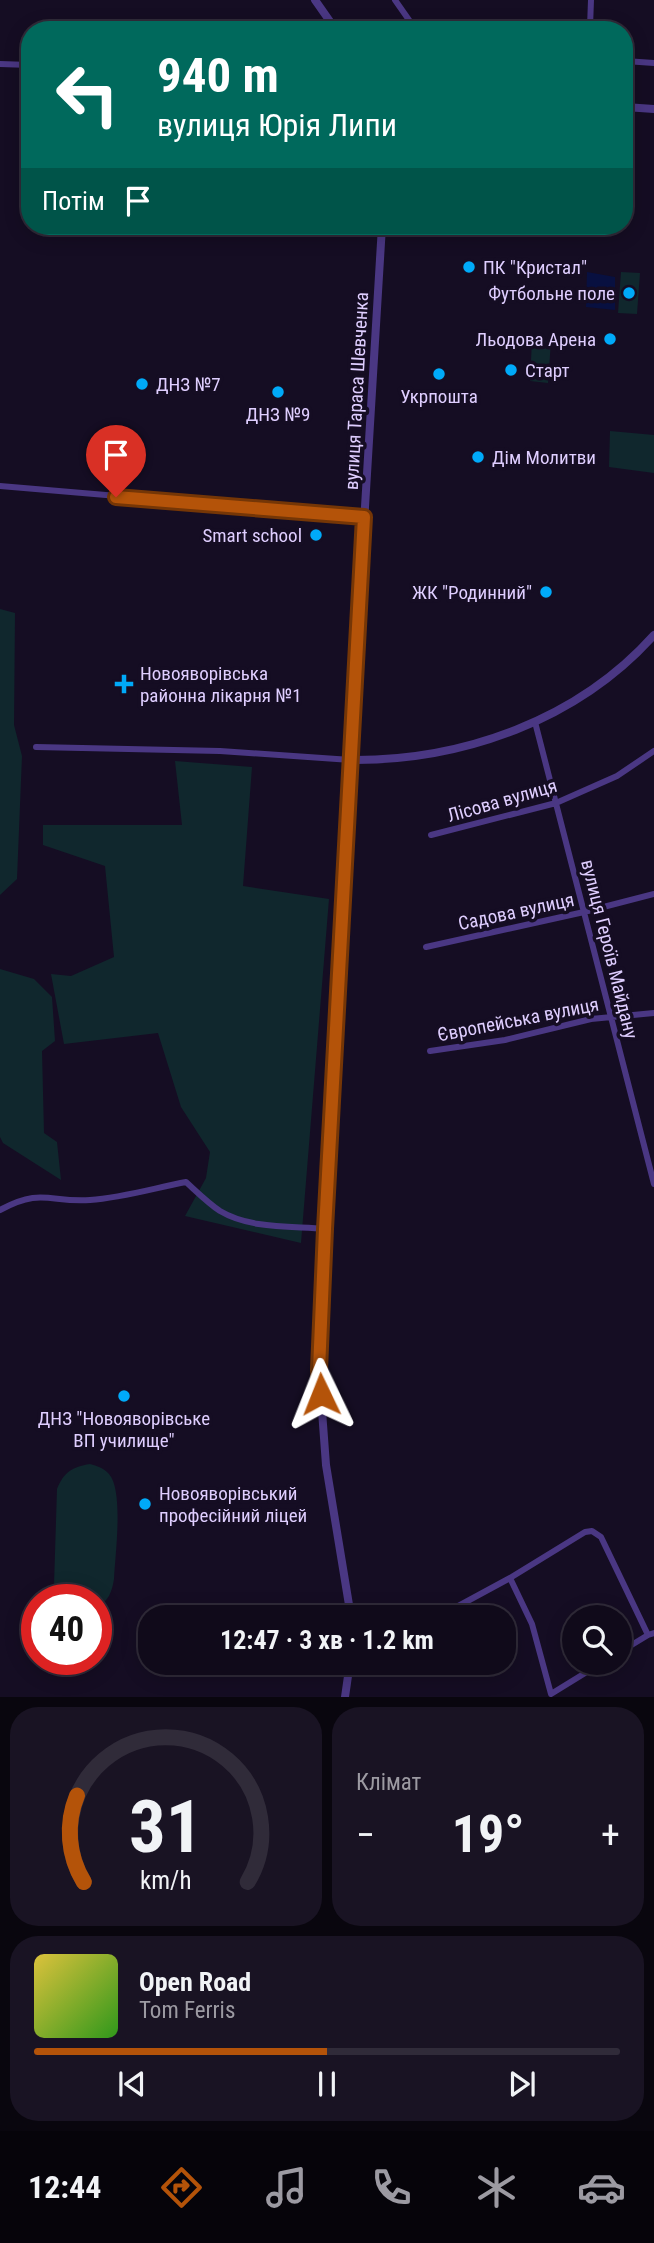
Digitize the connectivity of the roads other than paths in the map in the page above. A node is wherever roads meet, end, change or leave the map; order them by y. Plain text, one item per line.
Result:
1 (315, 0) edge
2 (395, 0) edge
3 (591, 0) edge
4 (330, 21) edge
5 (410, 21) edge
6 (590, 21) edge
7 (633, 62) edge
8 (654, 63) edge
9 (0, 64) edge
10 (21, 65) edge
11 (633, 108) edge
12 (654, 109) edge
13 (381, 235) edge
14 (0, 486) edge
15 (364, 517) junction
16 (654, 635) edge
17 (535, 722) junction
18 (36, 747) dead end
19 (654, 751) edge
20 (351, 760) junction
21 (556, 803) junction
22 (432, 835) dead end
23 (654, 894) edge
24 (584, 912) junction
25 (426, 947) dead end
26 (654, 1013) edge
27 (611, 1017) junction
28 (430, 1051) dead end
29 (654, 1184) edge
30 (0, 1210) edge
31 (325, 1229) junction
32 (510, 1578) junction
33 (350, 1605) edge
34 (460, 1605) edge
35 (651, 1634) edge
36 (632, 1645) edge
37 (349, 1675) edge
38 (582, 1675) edge
39 (345, 1697) edge

1 - 4 street
2 - 5 street
3 - 6 street
7 - 8 street
9 - 10 street
11 - 12 street
13 - 15 street, вулиця Тараса Шевченка
14 - 15 street
15 - 20 street, вулиця Тараса Шевченка
16 - 17 street
17 - 20 street
17 - 21 street, вулиця Героїв Майдану
18 - 20 street
19 - 21 street, Лісова вулиця
20 - 31 street, вулиця Тараса Шевченка
21 - 22 street, Лісова вулиця
21 - 24 street, вулиця Героїв Майдану
23 - 24 street, Садова вулиця
24 - 25 street, Садова вулиця
24 - 27 street, вулиця Героїв Майдану
26 - 27 street, Європейська вулиця
27 - 28 street, Європейська вулиця
27 - 29 street, вулиця Героїв Майдану
30 - 31 street
31 - 33 street, вулиця Тараса Шевченка
32 - 34 street
32 - 35 street
32 - 38 street
35 - 36 street
37 - 39 street

